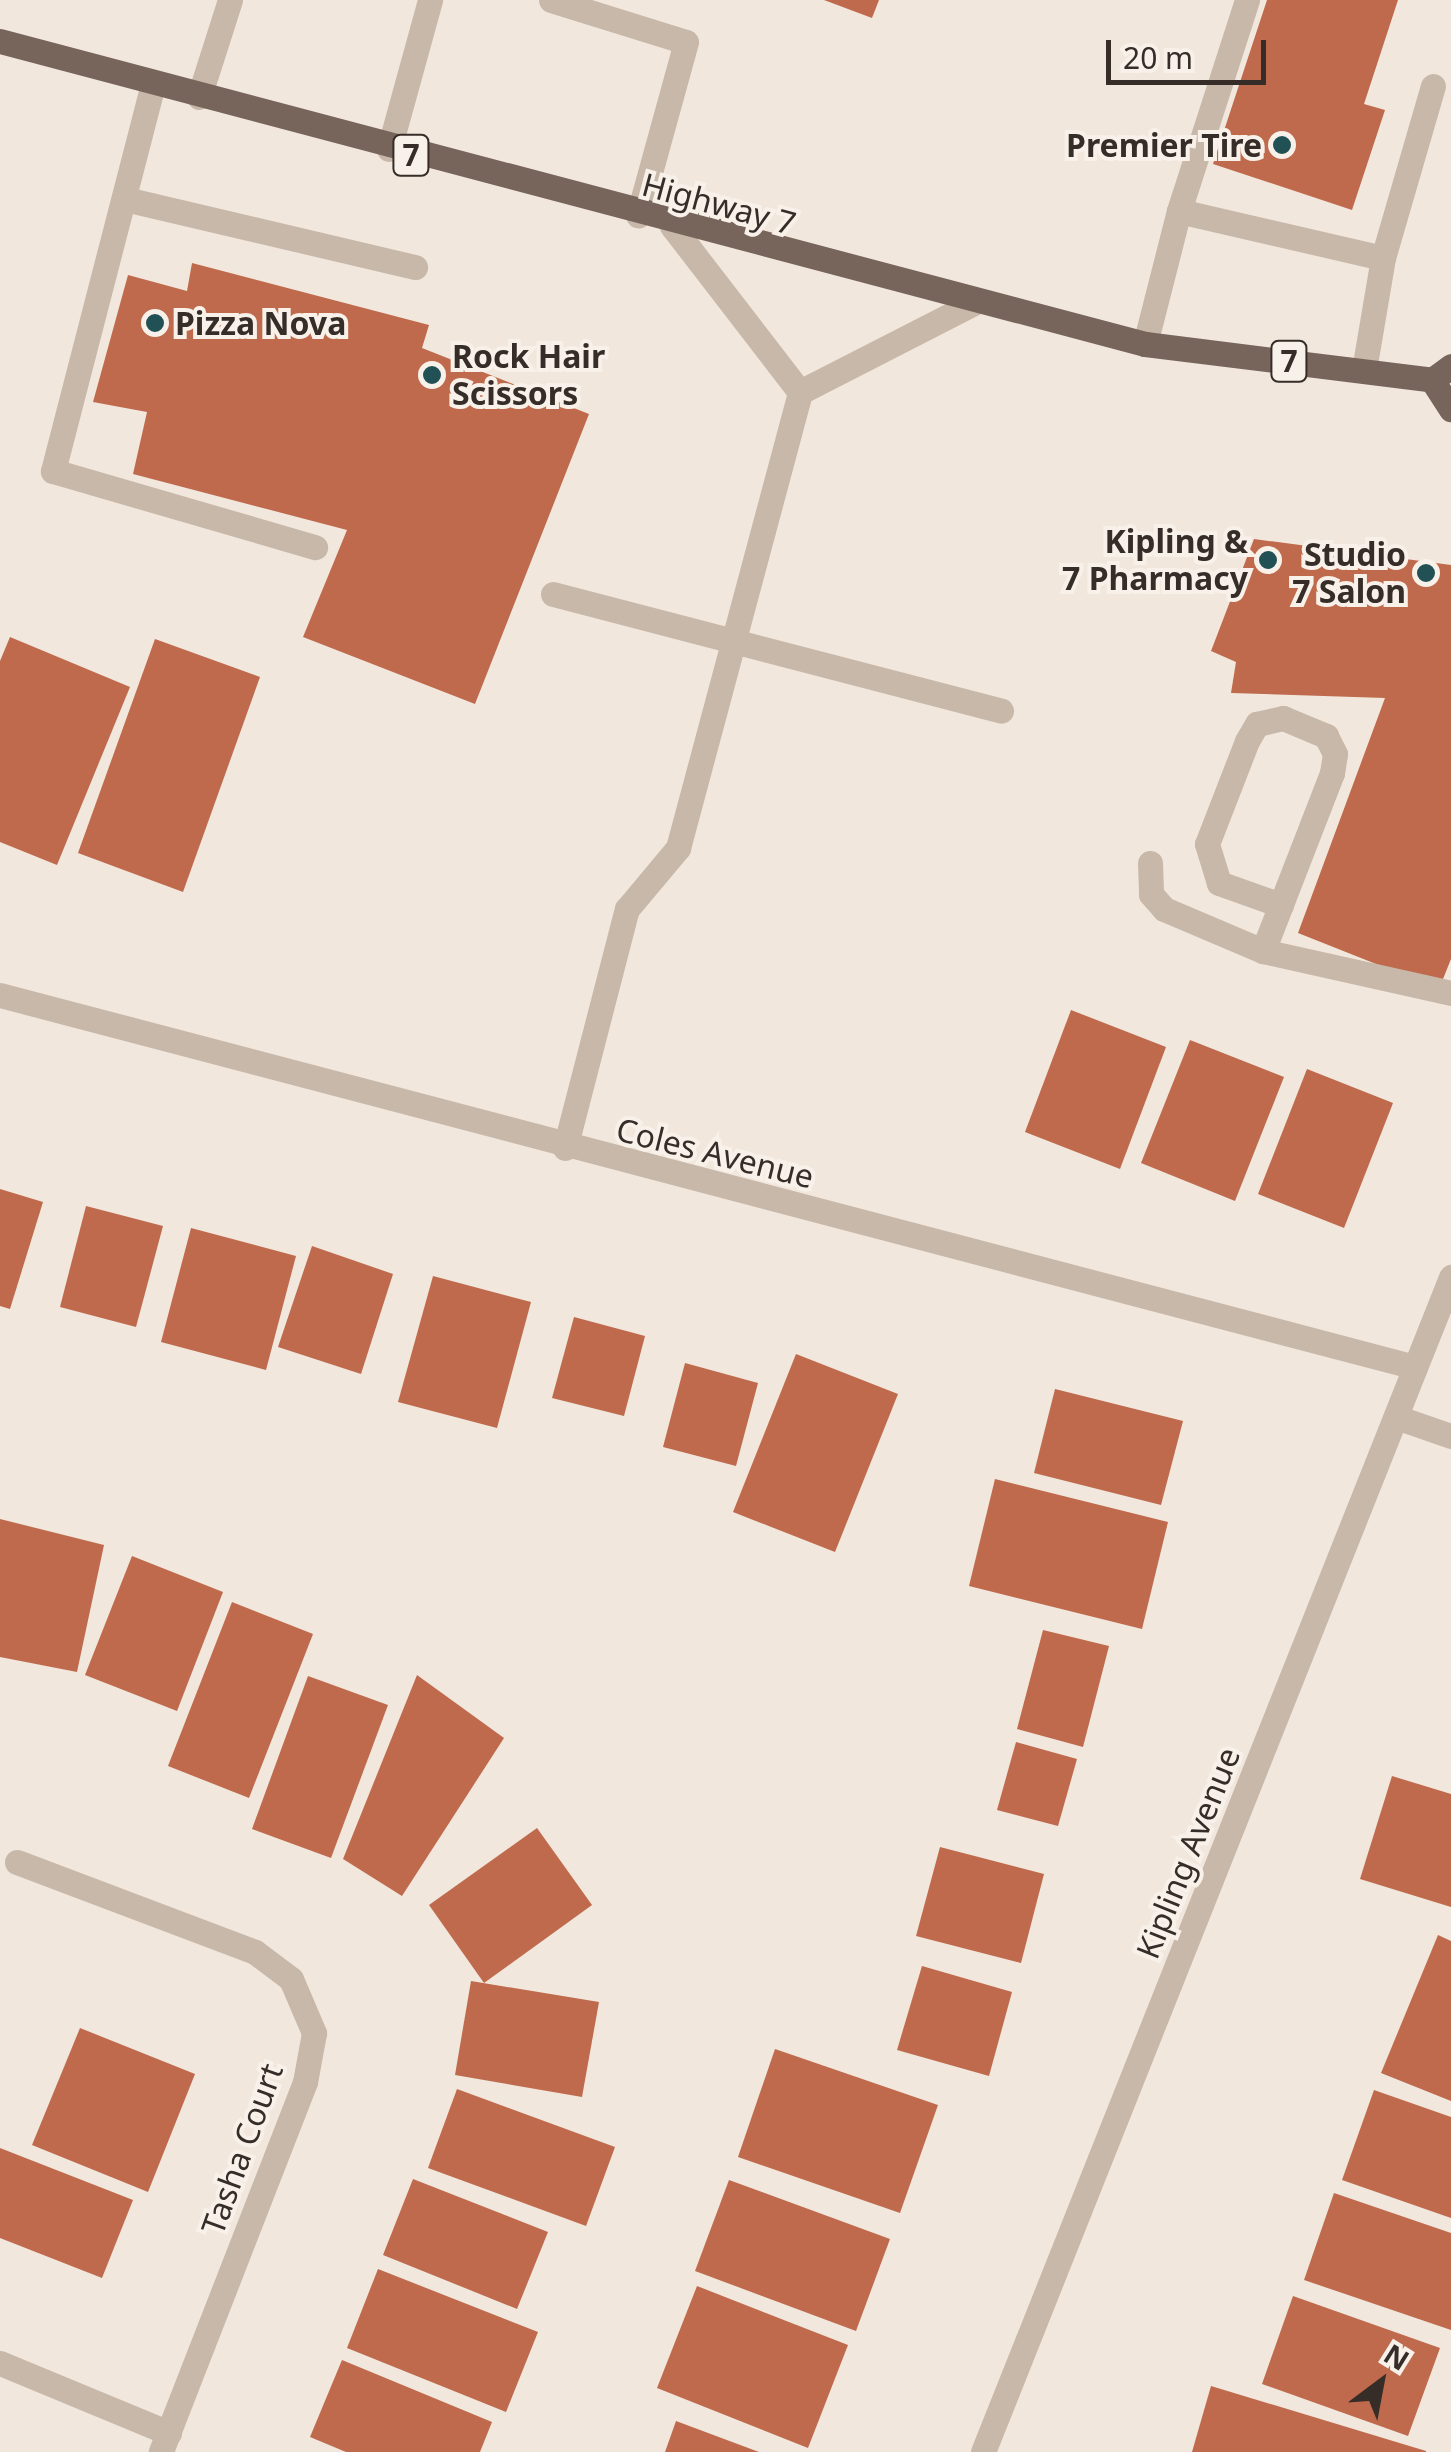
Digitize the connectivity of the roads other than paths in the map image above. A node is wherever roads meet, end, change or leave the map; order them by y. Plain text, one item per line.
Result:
1 (230, 0) edge
2 (430, 0) edge
3 (551, 0) edge
4 (1246, 0) edge
5 (0, 42) edge
6 (154, 84) junction
7 (1433, 86) dead end
8 (199, 97) junction
9 (389, 150) junction
10 (126, 198) junction
11 (1180, 211) junction
12 (638, 216) junction
13 (672, 226) junction
14 (1383, 258) junction
15 (415, 266) dead end
16 (974, 302) junction
17 (1146, 344) junction
18 (1364, 370) junction
19 (1441, 373) edge
20 (800, 392) junction
21 (1451, 409) edge
22 (314, 547) dead end
23 (554, 594) dead end
24 (736, 641) junction
25 (1001, 711) dead end
26 (1150, 863) dead end
27 (1281, 905) junction
28 (1263, 951) junction
29 (1451, 994) edge
30 (0, 995) edge
31 (565, 1148) junction
32 (1451, 1277) edge
33 (1415, 1367) junction
34 (1396, 1418) junction
35 (1451, 1436) edge
36 (17, 1862) dead end
37 (0, 2363) edge
38 (165, 2443) edge
39 (984, 2452) edge

1 - 8 street
2 - 9 street
3 - 12 street
4 - 11 street
5 - 6 main road, Highway 7 / 7
6 - 8 main road, Highway 7 / 7
6 - 10 street
7 - 14 street
8 - 9 main road, Highway 7 / 7
9 - 12 main road, Highway 7 / 7
10 - 15 street
10 - 22 street
11 - 14 street
11 - 17 street
12 - 13 main road, Highway 7 / 7
13 - 16 main road, Highway 7 / 7
13 - 20 street
14 - 18 street
16 - 17 main road, Highway 7 / 7
16 - 20 street
17 - 18 main road, Highway 7 / 7
18 - 19 main road, Highway 7 / 7
19 - 21 main road, Highway 7 / 7
20 - 24 street
23 - 24 street
24 - 25 street
24 - 31 street
26 - 28 street
27 - 27 street
27 - 28 street
28 - 29 street
30 - 31 street, Coles Avenue
31 - 33 street, Coles Avenue
32 - 33 street, Kipling Avenue
33 - 34 street, Kipling Avenue
34 - 35 street
34 - 39 street, Kipling Avenue
36 - 38 street, Tasha Court
37 - 38 street

